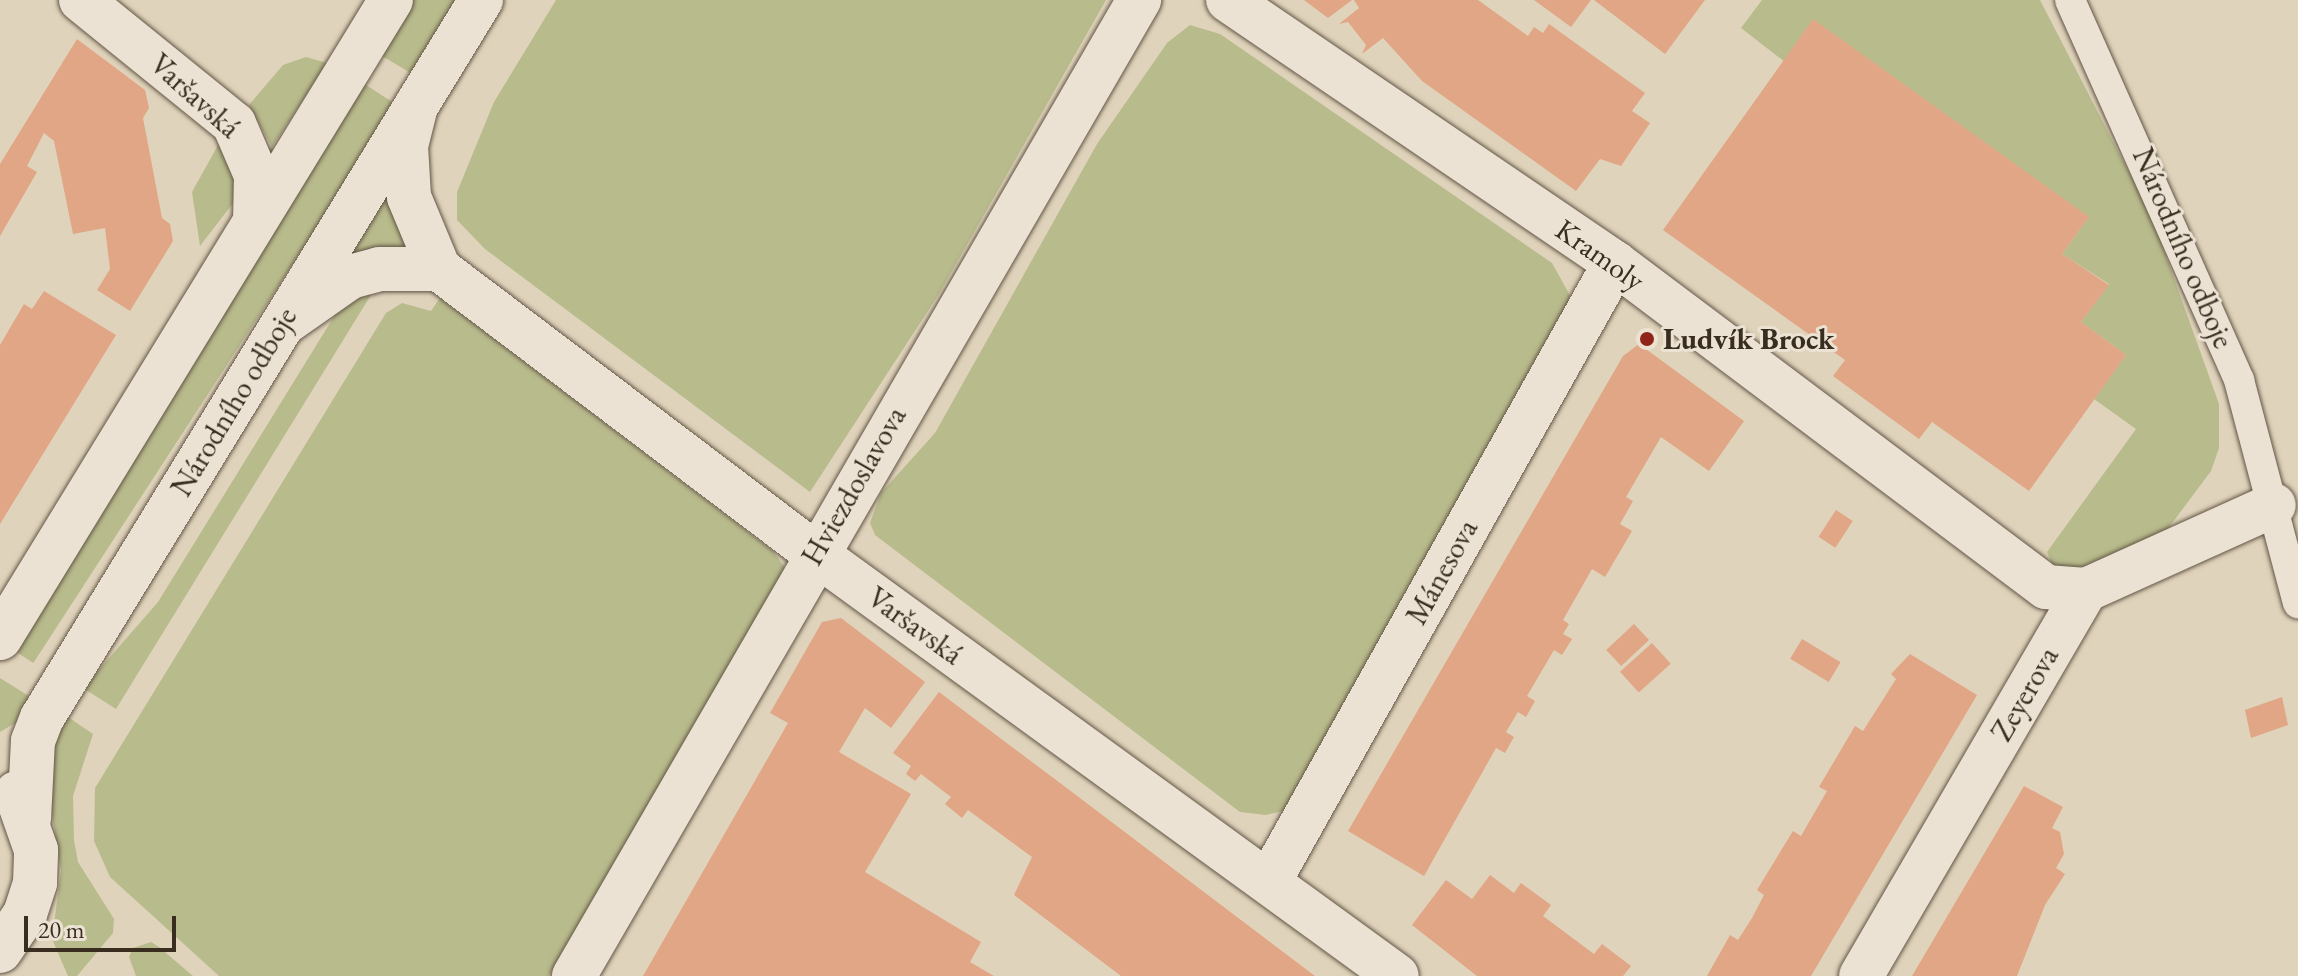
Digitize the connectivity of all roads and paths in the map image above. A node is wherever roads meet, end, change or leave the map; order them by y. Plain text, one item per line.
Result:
1 (81, 0) edge
2 (391, 0) edge
3 (481, 0) edge
4 (1139, 0) edge
5 (1228, 0) edge
6 (2070, 0) edge
7 (419, 97) junction
8 (255, 221) junction
9 (1615, 263) junction
10 (439, 269) junction
11 (270, 343) junction
12 (2274, 505) junction
13 (815, 553) junction
14 (2086, 590) junction
15 (2298, 603) edge
16 (0, 638) edge
17 (0, 773) edge
18 (29, 819) junction
19 (1270, 880) junction
20 (0, 951) edge
21 (574, 976) edge
22 (1397, 976) edge
23 (1861, 976) edge

1 - 8 street, Varšavská
2 - 8 street
3 - 7 street, Národního odboje
4 - 13 street, Hviezdoslavova
5 - 9 street, Kramoly
6 - 12 lane, Národního odboje
7 - 10 street
7 - 11 street, Národního odboje
8 - 16 street
9 - 14 street, Kramoly
9 - 19 street, Mánesova
10 - 11 street
10 - 13 street, Varšavská
11 - 18 street, Národního odboje
12 - 14 street
12 - 15 lane, Národního odboje
13 - 19 street, Varšavská
13 - 21 street, Hviezdoslavova
14 - 23 street, Zeyerova
17 - 18 street
18 - 20 street, Národního odboje
19 - 22 street, Varšavská

